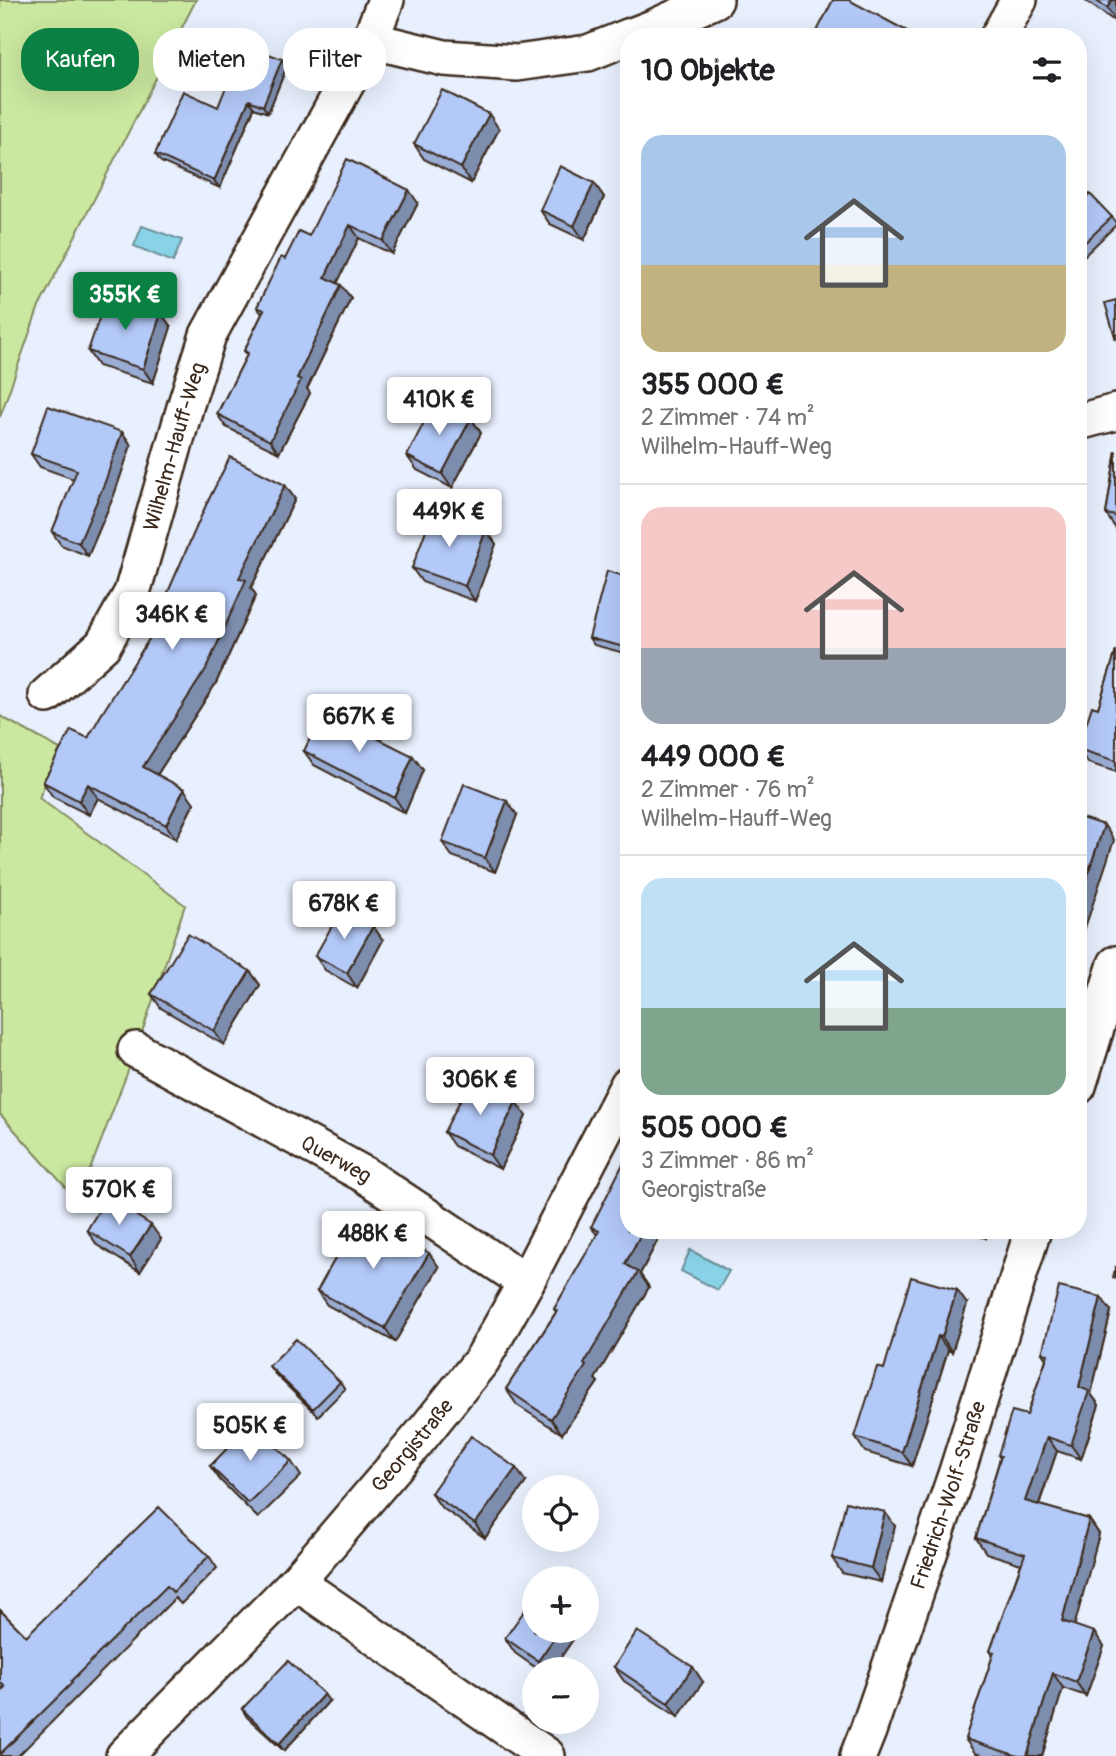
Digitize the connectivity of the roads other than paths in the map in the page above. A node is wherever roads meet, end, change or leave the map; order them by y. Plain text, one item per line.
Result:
1 (386, 0) edge
2 (715, 0) edge
3 (1019, 0) edge
4 (375, 28) edge
5 (652, 28) edge
6 (1004, 28) edge
7 (620, 41) edge
8 (386, 44) edge
9 (342, 91) edge
10 (1116, 412) edge
11 (1087, 420) edge
12 (47, 695) dead end
13 (1116, 964) edge
14 (136, 1050) dead end
15 (1087, 1057) edge
16 (620, 1100) edge
17 (1030, 1239) edge
18 (526, 1282) junction
19 (296, 1582) junction
20 (124, 1756) edge
21 (547, 1756) edge
22 (858, 1756) edge

1 - 4 street, Wilhelm-Hauff-Weg
2 - 5 street
3 - 6 street
7 - 8 street
9 - 12 street, Wilhelm-Hauff-Weg
10 - 11 street
13 - 15 street
14 - 18 street, Querweg
16 - 18 street, Georgistraße
17 - 22 street, Friedrich-Wolf-Straße
18 - 19 street, Georgistraße
19 - 20 street, Georgistraße
19 - 21 street

